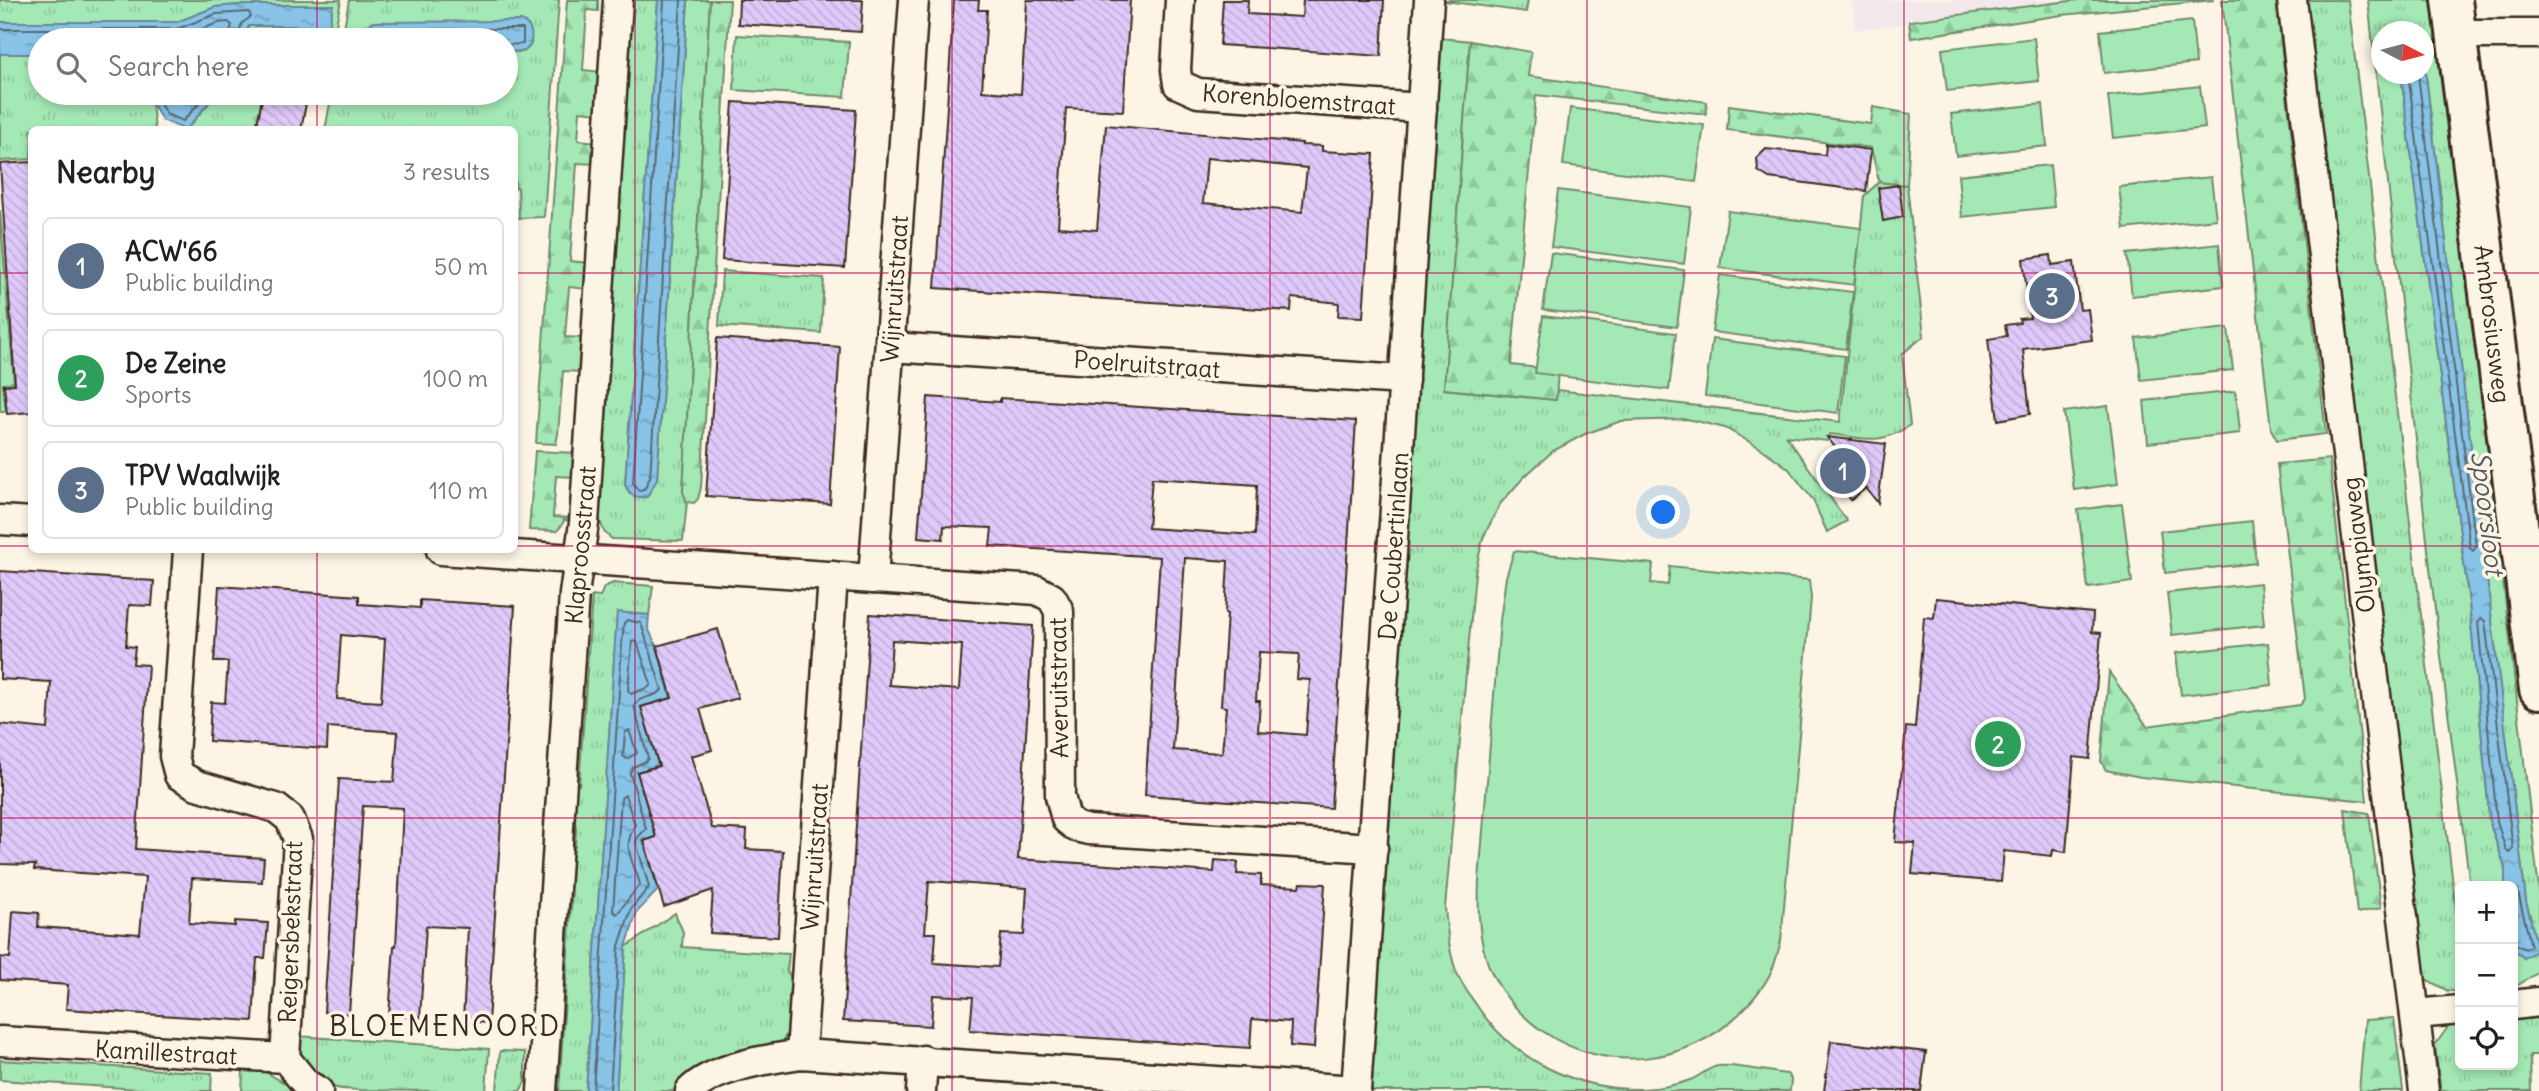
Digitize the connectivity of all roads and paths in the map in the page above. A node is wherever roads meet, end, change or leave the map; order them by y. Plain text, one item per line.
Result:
1 (618, 0) edge
2 (914, 0) edge
3 (1180, 0) edge
4 (1429, 0) edge
5 (2292, 0) edge
6 (2454, 17) edge
7 (2539, 34) edge
8 (1422, 108) junction
9 (890, 347) junction
10 (1404, 380) junction
11 (0, 520) edge
12 (28, 522) edge
13 (188, 553) edge
14 (487, 553) edge
15 (579, 559) junction
16 (833, 576) junction
17 (873, 579) junction
18 (2539, 689) edge
19 (1373, 848) junction
20 (2539, 1002) edge
21 (2518, 1004) edge
22 (2455, 1010) edge
23 (2415, 1014) junction
24 (0, 1041) edge
25 (801, 1054) junction
26 (285, 1058) junction
27 (923, 1060) junction
28 (1356, 1090) edge
29 (318, 1091) edge
30 (542, 1091) edge
31 (690, 1091) edge
32 (921, 1091) edge
33 (2424, 1091) edge

1 - 15 street, Klaproosstraat
2 - 9 street, Wijnruitstraat
3 - 8 street, Korenbloemstraat
4 - 8 street, De Coubertinlaan
5 - 23 street, Olympiaweg
6 - 7 street
6 - 18 main road, Ambrosiusweg
8 - 10 street, De Coubertinlaan
9 - 10 street, Poelruitstraat
9 - 17 street, Wijnruitstraat
10 - 19 street, De Coubertinlaan
11 - 12 street
13 - 26 street, Reigersbekstraat
14 - 15 street, Averuitstraat
15 - 16 street, Averuitstraat
15 - 30 street, Klaproosstraat
16 - 17 street, Averuitstraat
16 - 25 street, Wijnruitstraat
17 - 19 street, Averuitstraat
19 - 28 street, De Coubertinlaan
20 - 21 street
22 - 23 street
23 - 33 street, Olympiaweg
24 - 26 street, Kamillestraat
25 - 27 street
25 - 31 street
26 - 29 street
27 - 28 street
27 - 32 street

